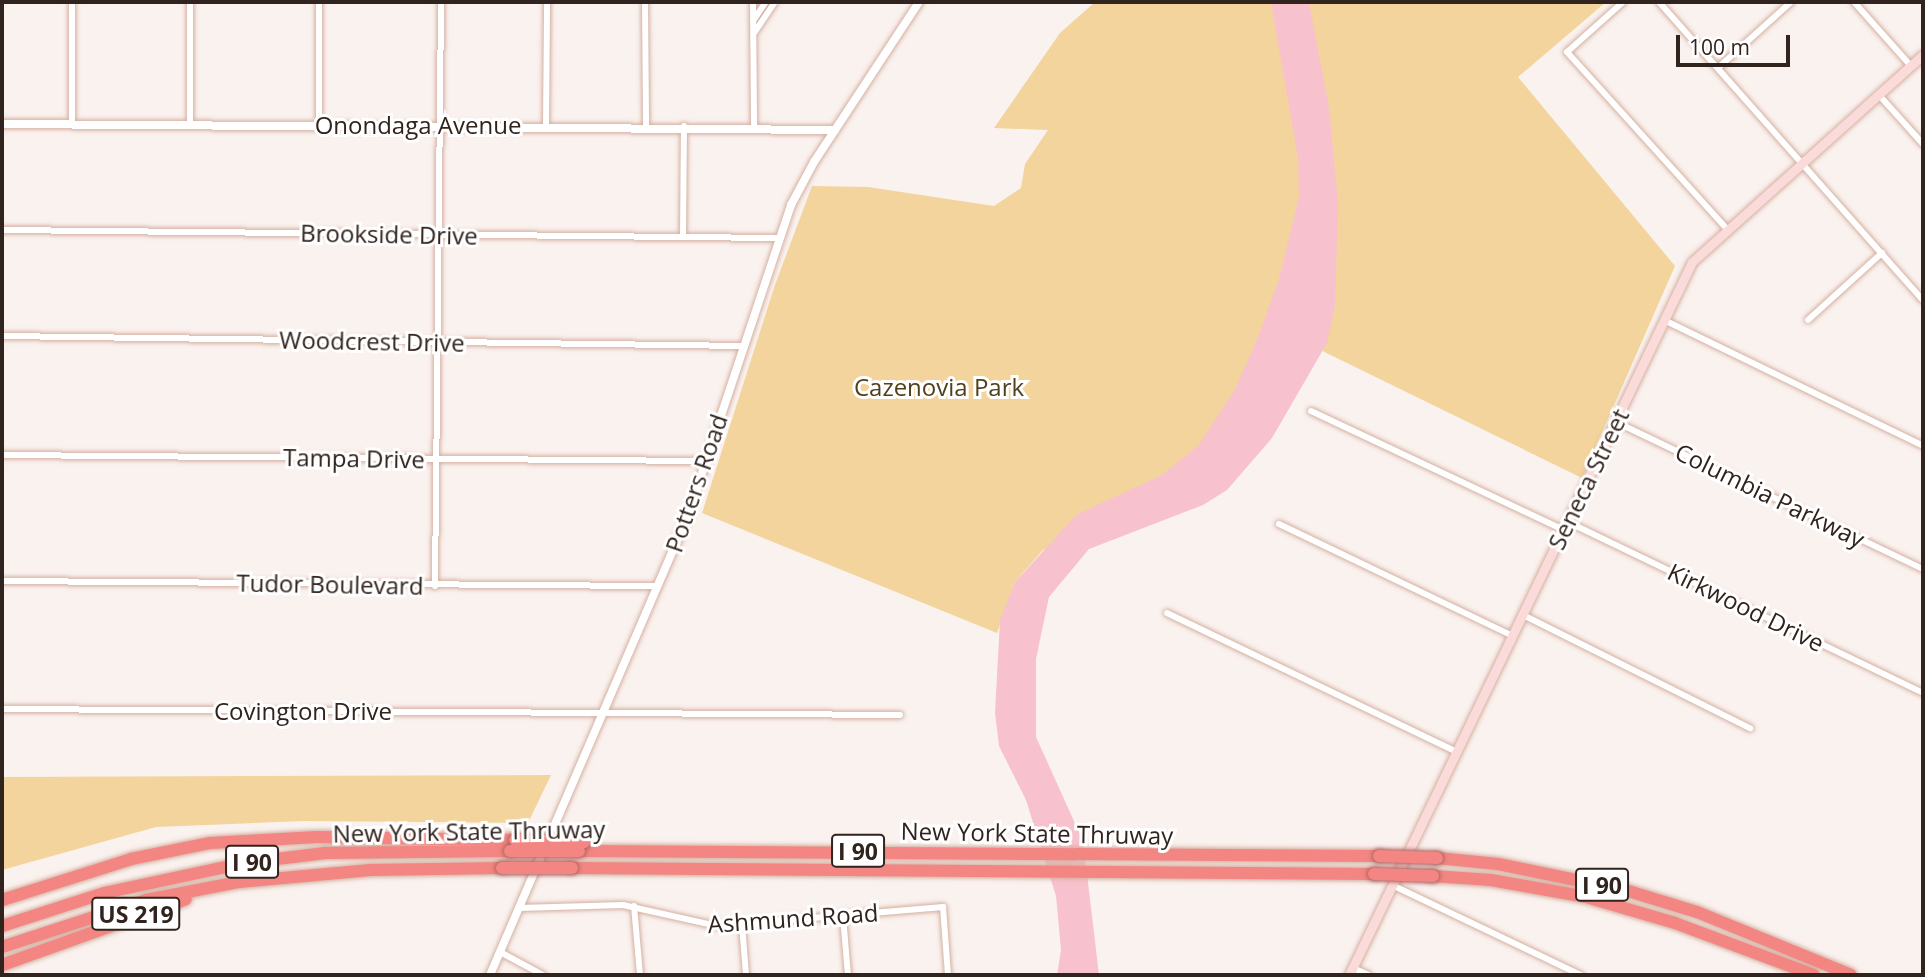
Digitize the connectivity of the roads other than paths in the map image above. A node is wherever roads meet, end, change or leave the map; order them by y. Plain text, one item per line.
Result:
1 (72, 2) edge
2 (190, 2) edge
3 (319, 2) edge
4 (440, 2) edge
5 (547, 2) edge
6 (645, 2) edge
7 (753, 2) edge
8 (766, 2) edge
9 (775, 2) edge
10 (919, 2) edge
11 (1623, 2) edge
12 (1660, 2) edge
13 (1791, 2) edge
14 (1854, 2) edge
15 (753, 21) junction
16 (753, 35) junction
17 (1923, 55) edge
18 (1911, 66) junction
19 (1719, 67) junction
20 (1879, 94) junction
21 (190, 123) junction
22 (2, 124) edge
23 (319, 124) junction
24 (440, 124) junction
25 (72, 125) junction
26 (546, 125) junction
27 (646, 126) junction
28 (684, 126) junction
29 (754, 126) junction
30 (835, 130) junction
31 (1923, 144) edge
32 (1804, 162) junction
33 (2, 230) edge
34 (1728, 230) junction
35 (439, 235) junction
36 (683, 237) junction
37 (777, 238) junction
38 (1882, 253) junction
39 (1923, 300) edge
40 (1664, 320) junction
41 (1808, 320) dead end
42 (2, 336) edge
43 (437, 342) junction
44 (742, 346) junction
45 (1311, 411) dead end
46 (1616, 422) junction
47 (1923, 446) edge
48 (2, 454) edge
49 (436, 458) junction
50 (706, 461) junction
51 (1279, 524) dead end
52 (1566, 526) junction
53 (1923, 569) edge
54 (2, 581) edge
55 (435, 586) junction
56 (658, 586) junction
57 (1167, 613) dead end
58 (1523, 615) junction
59 (1513, 636) junction
60 (1923, 693) edge
61 (2, 709) edge
62 (604, 712) junction
63 (900, 715) dead end
64 (1750, 728) dead end
65 (1457, 752) junction
66 (513, 845) junction
67 (716, 849) joint
68 (239, 881) junction
69 (1392, 885) junction
70 (2, 898) edge
71 (634, 906) junction
72 (519, 908) junction
73 (843, 916) junction
74 (742, 924) junction
75 (2, 926) edge
76 (2, 947) edge
77 (500, 952) junction
78 (2, 965) edge
79 (1351, 971) edge
80 (490, 975) edge
81 (543, 975) edge
82 (640, 975) edge
83 (746, 975) edge
84 (848, 975) edge
85 (948, 975) edge
86 (1368, 975) edge
87 (1581, 975) edge
88 (1814, 975) edge
89 (1851, 975) edge

1 - 25 street
2 - 21 street
3 - 23 street
4 - 24 street
5 - 26 street
6 - 27 street
7 - 15 street
8 - 15 street
9 - 16 street
10 - 30 street, Potters Road
11 - 34 street
12 - 19 street
13 - 19 street
14 - 18 street
15 - 16 street
16 - 29 street
17 - 18 main road, Seneca Street
18 - 20 main road, Seneca Street
19 - 32 street
20 - 31 street
20 - 32 main road, Seneca Street
21 - 23 street, Onondaga Avenue
21 - 25 street, Onondaga Avenue
22 - 25 street, Onondaga Avenue
23 - 24 street, Onondaga Avenue
24 - 26 street, Onondaga Avenue
24 - 35 street
26 - 27 street, Onondaga Avenue
27 - 28 street, Onondaga Avenue
28 - 29 street, Onondaga Avenue
28 - 36 street
29 - 30 street, Onondaga Avenue
30 - 37 street, Potters Road
32 - 34 main road, Seneca Street
32 - 38 street
33 - 35 street, Brookside Drive
34 - 40 main road, Seneca Street
35 - 36 street, Brookside Drive
35 - 43 street
36 - 37 street, Brookside Drive
37 - 44 street, Potters Road
38 - 39 street
38 - 41 street
40 - 46 main road, Seneca Street
40 - 47 street
42 - 43 street, Woodcrest Drive
43 - 44 street, Woodcrest Drive
43 - 49 street
44 - 50 street, Potters Road
45 - 52 street, Kirkwood Drive
46 - 52 main road, Seneca Street
46 - 53 street, Columbia Parkway
48 - 49 street, Tampa Drive
49 - 50 street, Tampa Drive
49 - 55 street
50 - 56 street, Potters Road
51 - 59 street
52 - 58 main road, Seneca Street
52 - 60 street, Kirkwood Drive
54 - 55 street, Tudor Boulevard
55 - 56 street, Tudor Boulevard
56 - 62 street, Potters Road
57 - 65 street
58 - 59 main road, Seneca Street
58 - 64 street
59 - 65 main road, Seneca Street
61 - 62 street, Covington Drive
62 - 63 street, Covington Drive
62 - 72 street, Potters Road
65 - 69 main road, Seneca Street
66 - 67 highway, US 219, bridge
66 - 70 highway, US 219
66 - 75 highway, New York State Thruway / I 90
67 - 89 highway, New York State Thruway / I 90, bridge
68 - 76 highway, New York State Thruway / I 90
68 - 78 highway, US 219
68 - 88 highway, New York State Thruway / I 90, bridge
69 - 79 main road, Seneca Street
69 - 87 street
71 - 72 street, Ashmund Road
71 - 74 street, Ashmund Road
71 - 82 street
72 - 77 street, Potters Road
73 - 74 street, Ashmund Road
73 - 84 street
73 - 85 street, Ashmund Road
74 - 83 street
77 - 80 street, Potters Road
77 - 81 street
79 - 86 street

